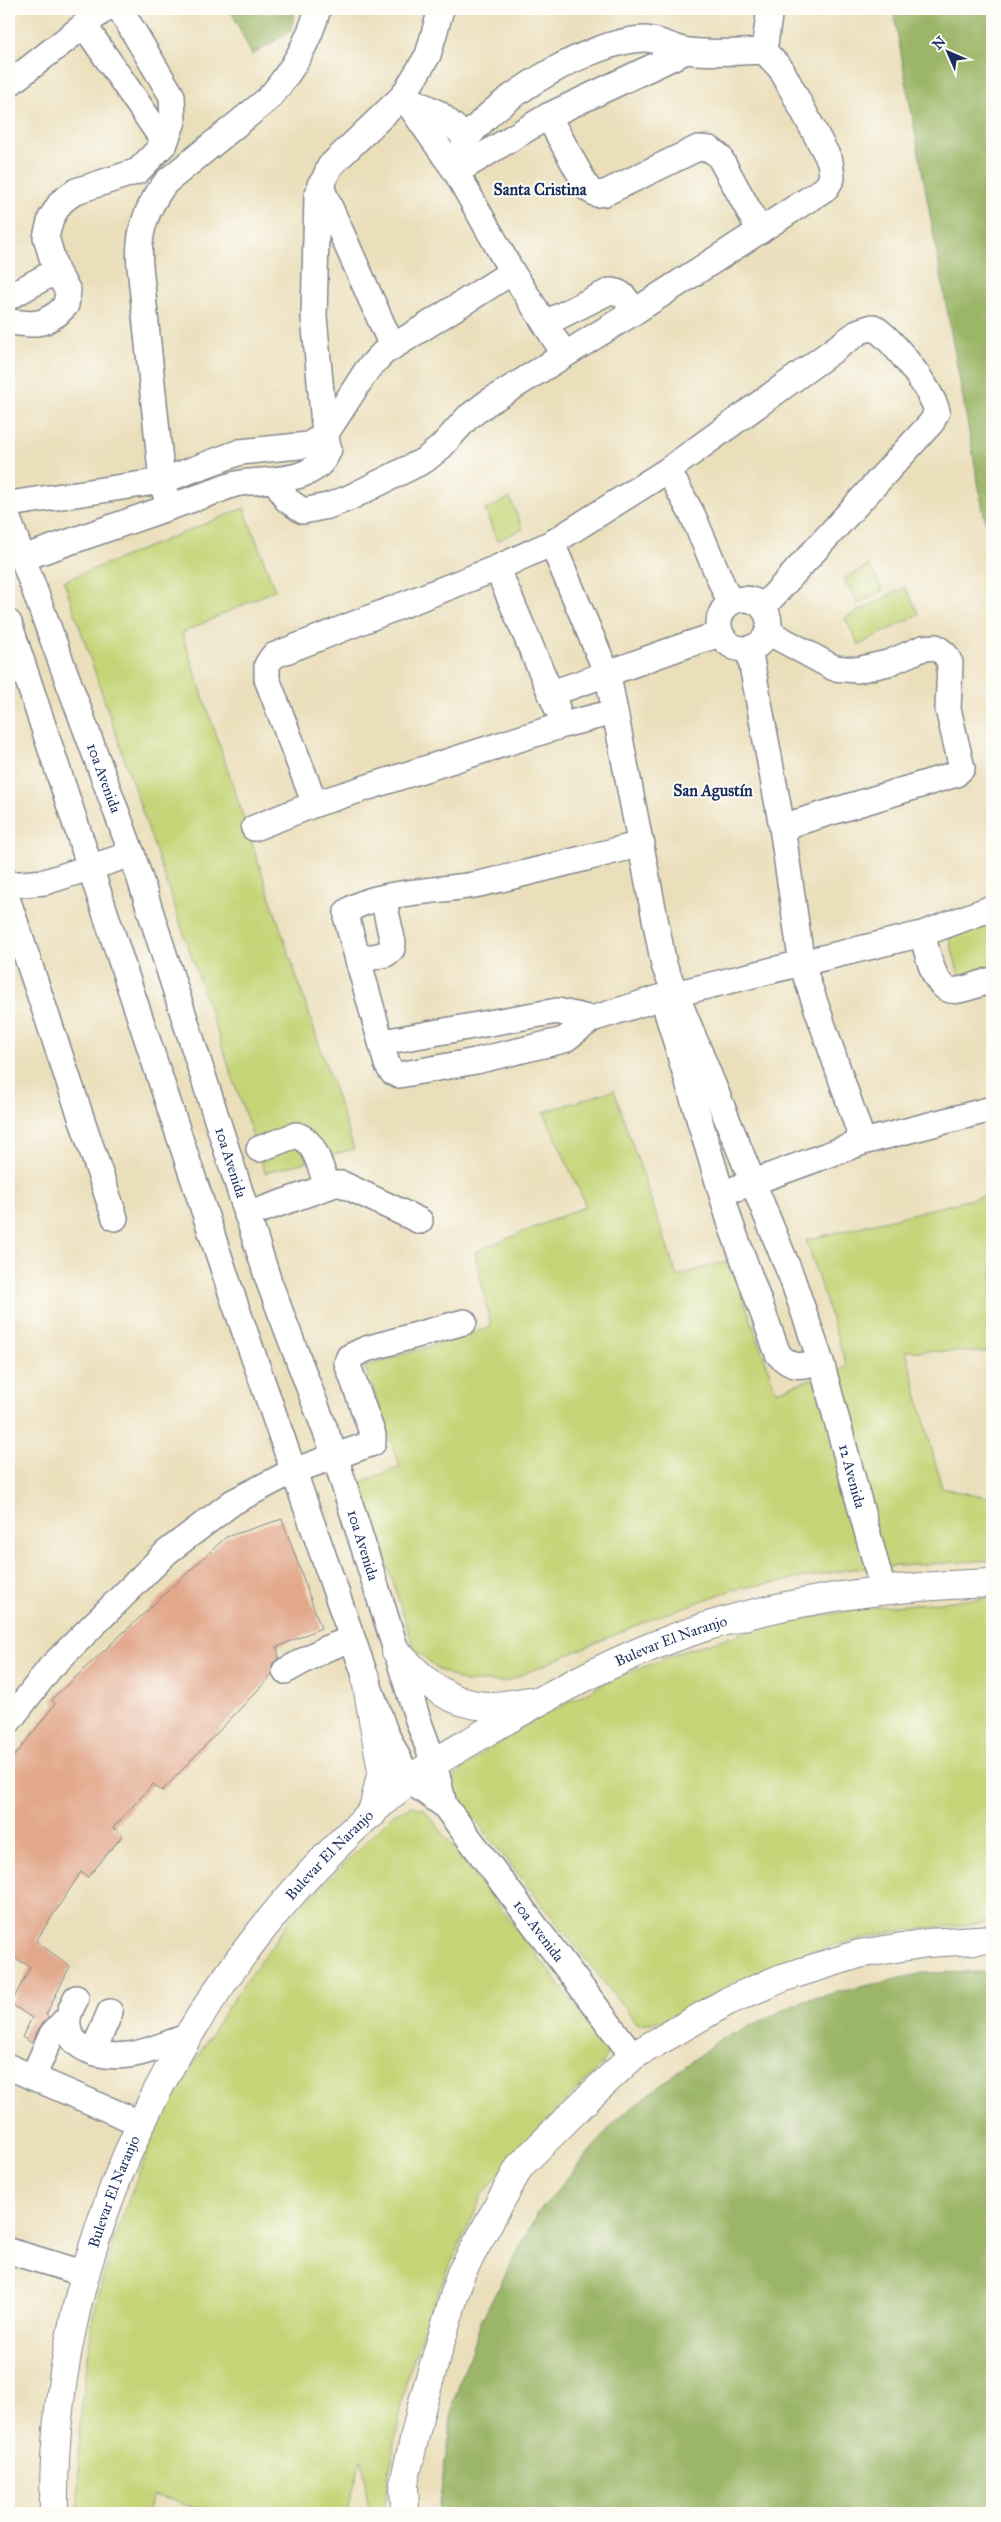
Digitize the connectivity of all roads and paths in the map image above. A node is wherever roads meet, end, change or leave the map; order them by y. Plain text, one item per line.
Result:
1 (106, 9) edge
2 (120, 9) edge
3 (318, 9) edge
4 (441, 9) edge
5 (770, 9) edge
6 (84, 25) junction
7 (686, 51) junction
8 (764, 51) junction
9 (9, 84) edge
10 (403, 96) junction
11 (548, 116) junction
12 (467, 138) junction
13 (165, 143) junction
14 (456, 172) junction
15 (320, 186) junction
16 (760, 231) junction
17 (56, 271) junction
18 (512, 272) junction
19 (9, 297) edge
20 (634, 312) junction
21 (9, 322) edge
22 (546, 324) junction
23 (392, 346) junction
24 (565, 355) junction
25 (325, 435) junction
26 (211, 463) junction
27 (668, 470) junction
28 (276, 480) junction
29 (162, 481) junction
30 (219, 490) junction
31 (9, 504) edge
32 (169, 506) junction
33 (9, 522) edge
34 (552, 543) junction
35 (23, 558) junction
36 (498, 568) junction
37 (730, 603) junction
38 (762, 607) junction
39 (9, 623) edge
40 (768, 632) junction
41 (721, 634) junction
42 (749, 649) junction
43 (608, 676) junction
44 (551, 693) junction
45 (614, 712) junction
46 (563, 725) junction
47 (314, 804) junction
48 (782, 826) junction
49 (254, 828) dead end
50 (642, 844) junction
51 (132, 854) junction
52 (90, 867) junction
53 (45, 882) junction
54 (9, 884) edge
55 (383, 898) junction
56 (992, 908) edge
57 (10, 912) edge
58 (922, 934) junction
59 (360, 960) junction
60 (802, 965) junction
61 (992, 980) edge
62 (669, 996) junction
63 (592, 1019) junction
64 (383, 1042) junction
65 (992, 1109) edge
66 (863, 1142) junction
67 (259, 1149) dead end
68 (752, 1182) junction
69 (328, 1187) junction
70 (722, 1193) junction
71 (765, 1212) junction
72 (247, 1215) junction
73 (115, 1218) dead end
74 (420, 1220) dead end
75 (731, 1225) junction
76 (269, 1282) junction
77 (232, 1295) junction
78 (464, 1322) dead end
79 (821, 1362) junction
80 (335, 1456) junction
81 (293, 1470) junction
82 (992, 1583) edge
83 (883, 1590) junction
84 (354, 1645) junction
85 (396, 1651) junction
86 (288, 1675) dead end
87 (366, 1679) junction
88 (541, 1699) junction
89 (9, 1721) edge
90 (434, 1763) junction
91 (409, 1780) junction
92 (444, 1805) junction
93 (372, 1814) junction
94 (992, 1939) edge
95 (110, 2012) dead end
96 (186, 2037) junction
97 (93, 2052) junction
98 (633, 2056) junction
99 (9, 2066) edge
100 (33, 2077) junction
101 (140, 2123) junction
102 (9, 2251) edge
103 (86, 2274) junction
104 (54, 2513) edge
105 (405, 2513) edge

1 - 6 street
2 - 13 street
3 - 29 street
4 - 10 street
5 - 8 street
6 - 9 street
6 - 13 street
7 - 8 street
7 - 11 street
7 - 12 street
8 - 16 street
10 - 12 street
10 - 14 street
10 - 15 street
11 - 14 street
11 - 16 street
12 - 14 street
13 - 17 street
14 - 18 street
15 - 23 street
15 - 25 street
16 - 20 street
17 - 19 street
17 - 21 street
18 - 22 street
18 - 23 street
20 - 22 street
20 - 24 street
22 - 24 street
23 - 25 street
24 - 28 street
25 - 26 street
25 - 28 street
26 - 29 street
26 - 30 street
27 - 34 street
27 - 37 street
27 - 38 street
28 - 30 street
29 - 31 street
29 - 32 street
30 - 32 street
32 - 35 street
33 - 35 street, 10a Avenida
34 - 36 street
34 - 43 street
35 - 51 street, 10a Avenida
36 - 44 street
36 - 47 street
37 - 38 street
37 - 41 street
38 - 40 street
39 - 52 street, 10a Avenida
40 - 42 street
40 - 48 street
41 - 42 street
41 - 43 street
42 - 48 street
43 - 44 street
43 - 45 street
44 - 46 street
45 - 46 street
45 - 50 street
46 - 47 street
47 - 49 street
48 - 60 street
50 - 55 street
50 - 62 street
51 - 52 street
51 - 72 street, 10a Avenida
52 - 53 street
52 - 77 street, 10a Avenida
53 - 54 street
53 - 57 street
55 - 59 street
55 - 59 street
56 - 58 street
57 - 73 street
58 - 60 street
58 - 61 street
59 - 64 street
60 - 62 street
60 - 66 street
62 - 63 street
62 - 68 street, 12 Avenida
62 - 70 street
63 - 64 street
63 - 64 street
65 - 66 street
66 - 68 street
67 - 69 street
68 - 70 street
68 - 71 street, 12 Avenida
69 - 72 street
69 - 74 street
70 - 75 street
71 - 75 street
71 - 79 street, 12 Avenida
72 - 76 street, 10a Avenida
75 - 79 street
76 - 77 street
76 - 80 street, 10a Avenida
77 - 81 street, 10a Avenida
78 - 80 street
79 - 83 street, 12 Avenida
80 - 81 street
80 - 85 street, 10a Avenida
81 - 84 street, 10a Avenida
81 - 89 street
82 - 83 main road, Bulevar El Naranjo
83 - 88 main road, Bulevar El Naranjo
84 - 86 street
84 - 87 street, 10a Avenida
85 - 88 main road
85 - 90 street, 10a Avenida
87 - 91 street, 10a Avenida
87 - 93 main road
88 - 90 main road, Bulevar El Naranjo
90 - 91 main road, Bulevar El Naranjo
90 - 92 street, 10a Avenida
91 - 92 street, 10a Avenida
91 - 93 main road, Bulevar El Naranjo
92 - 98 street, 10a Avenida
93 - 96 main road, Bulevar El Naranjo
94 - 98 main road
95 - 97 street
96 - 97 street
96 - 101 main road, Bulevar El Naranjo
97 - 100 street
98 - 105 main road
99 - 100 street
100 - 101 street
101 - 103 main road, Bulevar El Naranjo
102 - 103 street
103 - 104 main road, Bulevar El Naranjo

